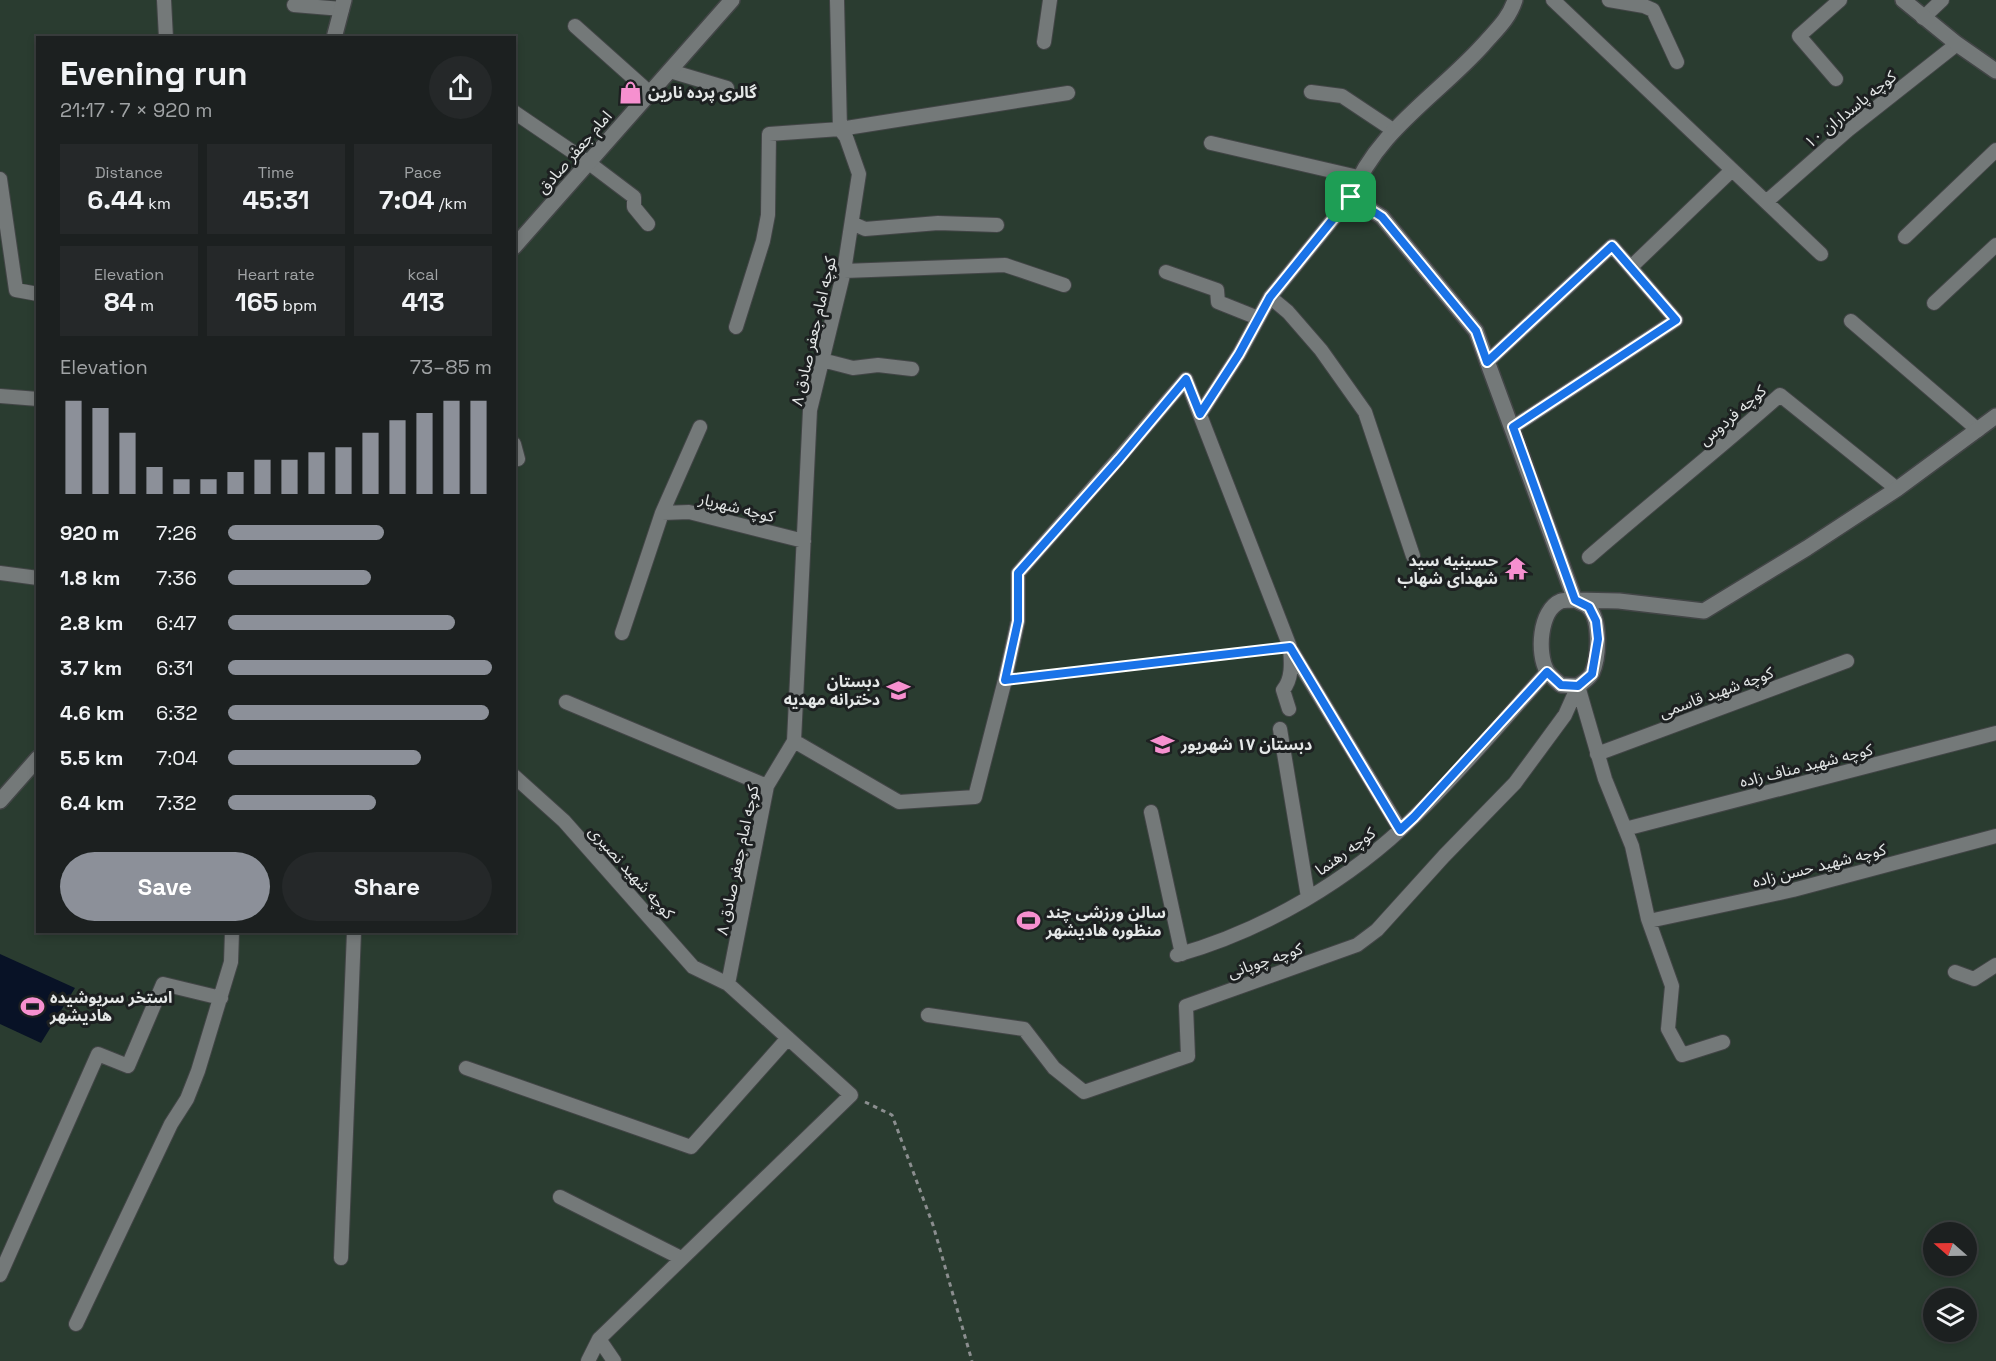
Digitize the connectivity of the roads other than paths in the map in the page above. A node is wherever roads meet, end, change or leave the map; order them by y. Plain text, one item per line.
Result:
1 (165, 0) edge
2 (732, 0) edge
3 (837, 0) edge
4 (1050, 0) edge
5 (1515, 0) edge
6 (1553, 0) edge
7 (1609, 0) edge
8 (1840, 0) edge
9 (1903, 0) edge
10 (1942, 0) edge
11 (294, 5) dead end
12 (343, 5) edge
13 (1923, 18) junction
14 (575, 26) dead end
15 (166, 36) edge
16 (335, 36) edge
17 (1044, 42) dead end
18 (1957, 44) junction
19 (1677, 62) dead end
20 (670, 70) junction
21 (1996, 71) edge
22 (1836, 79) dead end
23 (727, 88) dead end
24 (1311, 92) dead end
25 (650, 93) junction
26 (1068, 93) dead end
27 (516, 113) edge
28 (840, 129) junction
29 (1393, 130) junction
30 (1211, 143) dead end
31 (1996, 150) edge
32 (589, 163) junction
33 (1732, 170) junction
34 (1358, 177) junction
35 (0, 179) edge
36 (1351, 197) junction
37 (1766, 202) junction
38 (852, 223) junction
39 (648, 224) dead end
40 (997, 225) dead end
41 (1905, 237) dead end
42 (1996, 244) edge
43 (516, 245) edge
44 (1821, 254) dead end
45 (1631, 267) junction
46 (844, 271) junction
47 (1166, 272) dead end
48 (1064, 285) dead end
49 (36, 294) edge
50 (1270, 297) junction
51 (1934, 303) dead end
52 (1258, 318) junction
53 (1851, 321) dead end
54 (736, 327) dead end
55 (822, 360) junction
56 (1487, 362) junction
57 (912, 369) dead end
58 (0, 396) edge
59 (36, 399) edge
60 (1200, 414) junction
61 (1996, 416) edge
62 (700, 427) dead end
63 (1513, 427) junction
64 (1978, 430) junction
65 (516, 452) edge
66 (518, 459) dead end
67 (1897, 489) junction
68 (662, 513) junction
69 (804, 541) junction
70 (1413, 556) dead end
71 (1589, 557) dead end
72 (0, 573) edge
73 (36, 578) edge
74 (1575, 600) junction
75 (622, 633) dead end
76 (1290, 647) junction
77 (1847, 661) dead end
78 (1547, 672) junction
79 (1005, 680) junction
80 (1578, 686) junction
81 (566, 702) dead end
82 (1289, 709) dead end
83 (1280, 729) dead end
84 (1996, 733) edge
85 (794, 741) junction
86 (1597, 754) junction
87 (36, 760) edge
88 (516, 778) edge
89 (767, 786) junction
90 (0, 801) edge
91 (1151, 812) dead end
92 (1625, 829) junction
93 (1400, 830) junction
94 (1996, 836) edge
95 (1308, 897) junction
96 (1649, 921) junction
97 (232, 933) edge
98 (354, 933) edge
99 (1996, 965) edge
100 (1955, 972) dead end
101 (728, 984) junction
102 (221, 998) junction
103 (928, 1015) dead end
104 (788, 1038) junction
105 (1724, 1042) dead end
106 (466, 1068) dead end
107 (560, 1197) dead end
108 (341, 1258) dead end
109 (681, 1258) junction
110 (0, 1275) edge
111 (76, 1324) dead end
112 (599, 1339) junction
113 (588, 1361) edge
114 (614, 1361) edge

1 - 15 street
2 - 20 street, امام جعفر صادق
3 - 28 street, کوچه امام جعفر صادق ۸
4 - 17 street
5 - 29 street
6 - 33 street
7 - 19 street
8 - 22 street
9 - 13 street
10 - 13 street
11 - 12 street
12 - 16 street
13 - 18 street
14 - 25 street
18 - 21 street
18 - 37 street, کوچه پاسداران ۱۰
20 - 23 street
20 - 25 street, امام جعفر صادق
24 - 29 street
25 - 32 street, امام جعفر صادق
26 - 28 street
27 - 32 street
28 - 38 street, کوچه امام جعفر صادق ۸
28 - 54 street
29 - 34 street
30 - 34 street
31 - 41 street
32 - 39 street
32 - 43 street, امام جعفر صادق
33 - 37 street
33 - 45 street
34 - 36 street
35 - 49 street
36 - 50 street
36 - 56 street
37 - 44 street
38 - 40 street
38 - 46 street, کوچه امام جعفر صادق ۸
42 - 51 street
45 - 56 street
45 - 63 street
46 - 48 street
46 - 55 street, کوچه امام جعفر صادق ۸
47 - 52 street
50 - 52 street
50 - 70 street
52 - 60 street
53 - 64 street
55 - 57 street
55 - 69 street, کوچه امام جعفر صادق ۸
56 - 63 street
58 - 59 street
60 - 76 street
60 - 79 street
61 - 64 street
62 - 68 street
63 - 74 street
64 - 67 street
65 - 66 street
67 - 71 street, کوچه فردوس
67 - 74 street
68 - 69 street, کوچه شهریار
68 - 75 street
69 - 85 street, کوچه امام جعفر صادق ۸
72 - 73 street
74 - 78 street
74 - 80 street
76 - 79 lane
76 - 82 street
76 - 93 street
77 - 86 street, کوچه شهید قاسمی
78 - 80 street
78 - 93 street, کوچه رهنما
79 - 85 street
80 - 86 street
80 - 103 street, کوچه چوپانی
81 - 89 street
83 - 95 street
84 - 92 street, کوچه شهید مناف زاده
85 - 89 street, کوچه امام جعفر صادق ۸
86 - 92 street
87 - 90 street
88 - 101 street, کوچه شهید نصیری
89 - 101 street, کوچه امام جعفر صادق ۸
91 - 95 street, کوچه رهنما
92 - 96 street
93 - 95 street, کوچه رهنما
94 - 96 street, کوچه شهید حسن زاده
96 - 105 street
97 - 102 street
98 - 108 street
99 - 100 street
101 - 104 street
102 - 110 street
102 - 111 street
104 - 106 street
104 - 109 street
107 - 109 street
109 - 112 street
112 - 113 street
112 - 114 street

